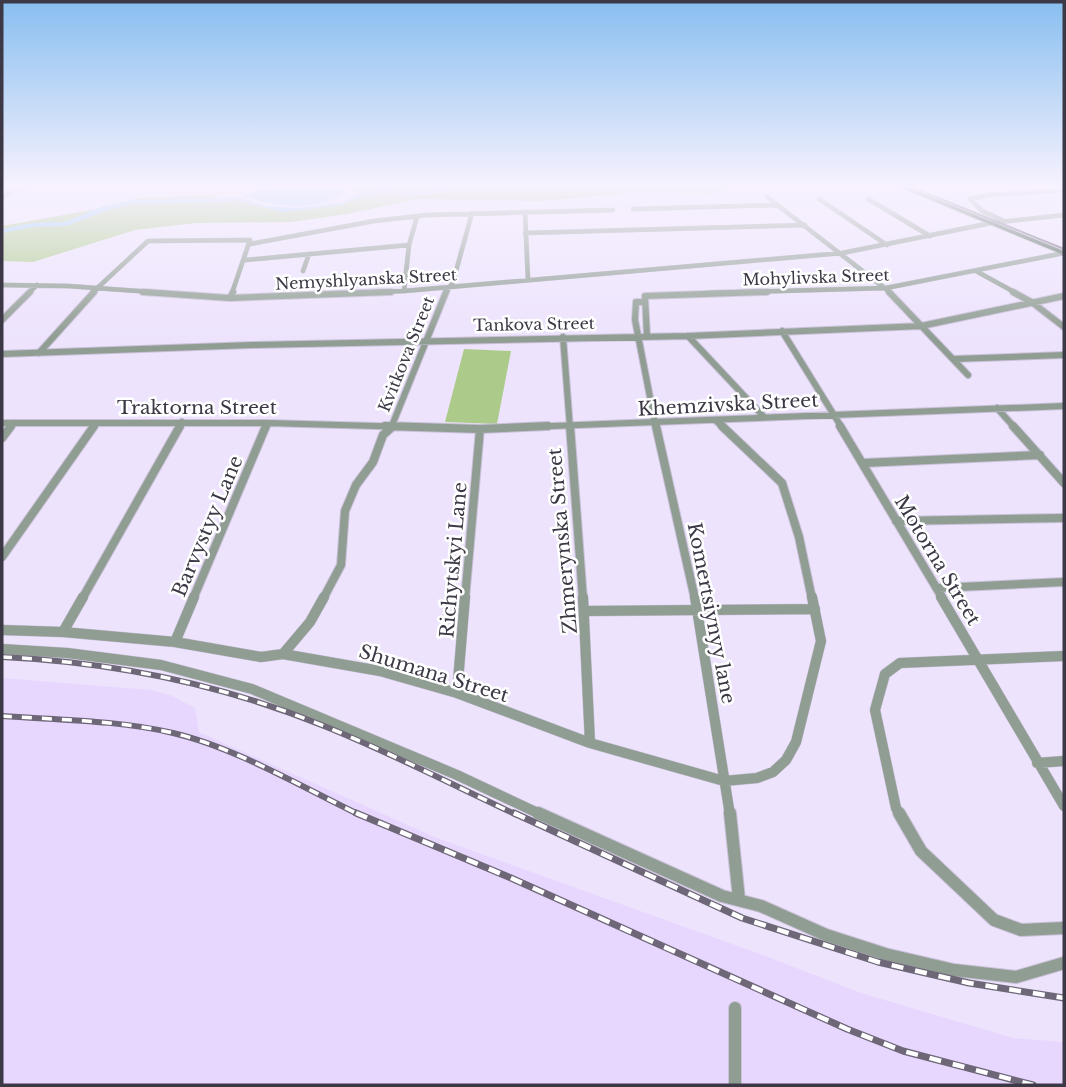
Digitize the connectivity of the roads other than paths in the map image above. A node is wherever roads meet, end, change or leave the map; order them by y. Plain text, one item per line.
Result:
1 (281, 237) edge
2 (411, 237) edge
3 (466, 237) edge
4 (525, 237) edge
5 (820, 237) edge
6 (875, 237) edge
7 (927, 237) edge
8 (1024, 237) edge
9 (250, 242) junction
10 (409, 245) junction
11 (887, 245) junction
12 (842, 253) junction
13 (1064, 253) edge
14 (309, 254) junction
15 (246, 260) junction
16 (303, 271) dead end
17 (976, 271) junction
18 (528, 280) junction
19 (2, 285) edge
20 (37, 285) junction
21 (449, 287) junction
22 (96, 288) junction
23 (886, 288) junction
24 (404, 291) junction
25 (1064, 296) edge
26 (230, 298) junction
27 (645, 302) junction
28 (1033, 303) junction
29 (2, 320) edge
30 (921, 326) junction
31 (1064, 327) edge
32 (782, 331) junction
33 (643, 336) junction
34 (688, 336) junction
35 (562, 337) junction
36 (426, 340) junction
37 (40, 353) junction
38 (2, 354) edge
39 (1064, 355) edge
40 (954, 359) junction
41 (968, 375) dead end
42 (1064, 406) edge
43 (997, 408) junction
44 (833, 414) junction
45 (764, 417) junction
46 (715, 420) junction
47 (182, 422) junction
48 (2, 423) edge
49 (14, 423) junction
50 (96, 423) junction
51 (267, 423) junction
52 (655, 424) junction
53 (393, 426) junction
54 (568, 426) junction
55 (480, 429) junction
56 (2, 439) edge
57 (1040, 455) junction
58 (863, 463) junction
59 (1064, 484) edge
60 (1064, 518) edge
61 (896, 521) junction
62 (2, 557) edge
63 (1064, 582) edge
64 (938, 588) junction
65 (815, 609) junction
66 (584, 611) junction
67 (698, 611) junction
68 (2, 630) edge
69 (63, 632) junction
70 (176, 642) junction
71 (2, 649) edge
72 (283, 654) junction
73 (1064, 656) edge
74 (979, 660) junction
75 (457, 693) junction
76 (590, 743) junction
77 (1064, 761) edge
78 (1037, 763) junction
79 (724, 782) junction
80 (1064, 806) edge
81 (739, 898) junction
82 (1064, 928) edge
83 (1064, 963) edge
84 (734, 1008) dead end
85 (735, 1085) edge

1 - 9 street
2 - 10 street
3 - 21 street, Kvitkova Street
4 - 18 street
5 - 12 street
6 - 11 street
7 - 11 street, Nemyshlyanska Street
8 - 13 main road
9 - 15 street
9 - 22 street
10 - 14 street
10 - 24 street
11 - 12 street, Nemyshlyanska Street
12 - 18 street, Nemyshlyanska Street
12 - 23 street
13 - 17 street, Mohylivska Street
14 - 15 street
14 - 16 street
15 - 26 street
17 - 23 street, Mohylivska Street
17 - 28 street
18 - 21 street, Nemyshlyanska Street
19 - 20 street, Nemyshlyanska Street
20 - 22 street, Nemyshlyanska Street
20 - 29 street
21 - 24 street, Nemyshlyanska Street
21 - 36 street, Kvitkova Street
22 - 26 street, Nemyshlyanska Street
22 - 37 street
23 - 27 street, Mohylivska Street
23 - 30 street
24 - 26 street, Nemyshlyanska Street
25 - 28 street, Tankova Street
27 - 33 street, Komertsiynyy lane
27 - 33 street
28 - 30 street, Tankova Street
28 - 31 street
30 - 32 street, Tankova Street
30 - 40 street
32 - 34 street, Tankova Street
32 - 44 street, Motorna Street
33 - 34 street, Tankova Street
33 - 35 street, Tankova Street
33 - 52 street, Komertsiynyy lane
34 - 45 street
35 - 36 street, Tankova Street
35 - 54 street, Zhmerynska Street
36 - 37 street, Tankova Street
36 - 53 street, Kvitkova Street
37 - 38 street, Tankova Street
39 - 40 street
40 - 41 street
42 - 43 street, Khemzivska Street
43 - 44 street, Khemzivska Street
43 - 57 street
44 - 45 street, Khemzivska Street
44 - 58 street, Motorna Street
45 - 46 street, Khemzivska Street
46 - 52 street, Khemzivska Street
46 - 65 street
47 - 50 street, Traktorna Street
47 - 51 street, Traktorna Street
47 - 69 street
48 - 49 street, Traktorna Street
49 - 50 street, Traktorna Street
49 - 56 street
50 - 62 street
51 - 53 street, Traktorna Street
51 - 70 street, Barvystyy Lane
52 - 54 street, Khemzivska Street
52 - 67 street, Komertsiynyy lane
53 - 55 street, Khemzivska Street
53 - 72 street, Kvitkova Street
54 - 55 street, Khemzivska Street
54 - 66 street, Zhmerynska Street
55 - 75 street, Richytskyi Lane
57 - 58 street
57 - 59 street
58 - 61 street, Motorna Street
60 - 61 street
61 - 64 street, Motorna Street
63 - 64 street
64 - 74 street, Motorna Street
65 - 67 street
65 - 79 street
66 - 67 street
66 - 76 street, Zhmerynska Street
67 - 79 street, Komertsiynyy lane
68 - 69 street, Shumana Street
69 - 70 street, Shumana Street
70 - 72 street, Shumana Street
71 - 81 street
72 - 75 street, Shumana Street
73 - 74 street
74 - 78 street, Motorna Street
74 - 82 street
75 - 76 street, Shumana Street
76 - 79 street, Shumana Street
77 - 78 street
78 - 80 street, Motorna Street
79 - 81 street, Komertsiynyy lane
81 - 83 street
84 - 85 street

